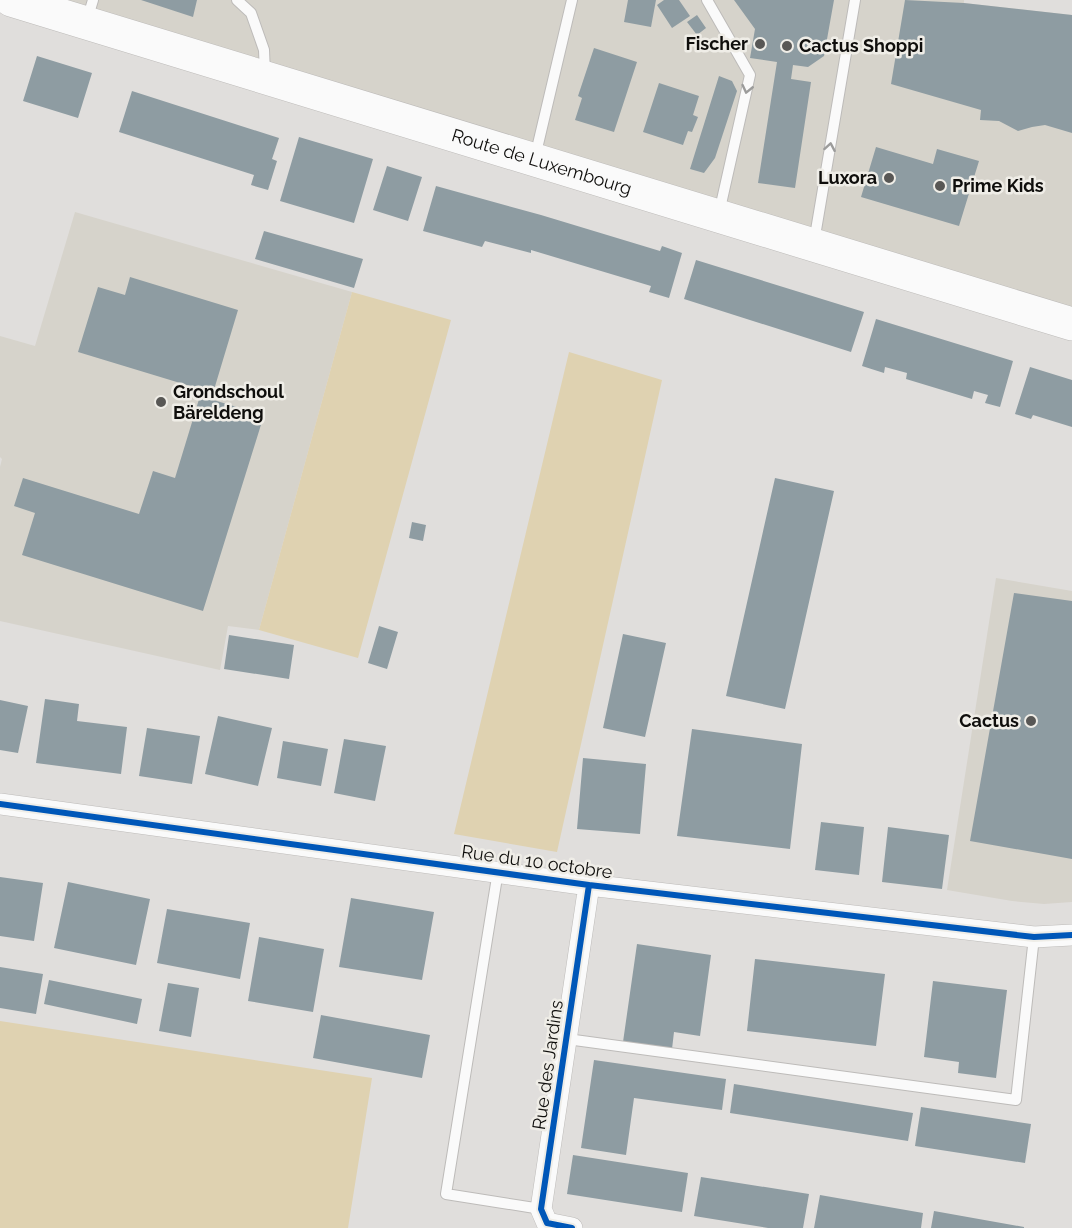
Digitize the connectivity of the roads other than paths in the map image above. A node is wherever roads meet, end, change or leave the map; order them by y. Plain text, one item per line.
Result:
1 (237, 0) edge
2 (572, 0) edge
3 (707, 0) edge
4 (855, 0) edge
5 (23, 2) edge
6 (90, 12) edge
7 (265, 78) junction
8 (534, 160) junction
9 (718, 216) junction
10 (813, 246) junction
11 (1072, 324) edge
12 (0, 804) edge
13 (498, 871) junction
14 (589, 885) junction
15 (1072, 935) edge
16 (1034, 937) junction
17 (567, 1039) junction
18 (541, 1209) junction
19 (572, 1228) edge

1 - 7 lane
2 - 8 lane
3 -> 9 lane
10 -> 4 lane
5 - 6 main road, Route de Luxembourg
6 - 7 main road, Route de Luxembourg
7 - 8 main road, Route de Luxembourg
8 - 9 main road, Route de Luxembourg
9 - 10 main road, Route de Luxembourg
10 - 11 main road, Route de Luxembourg
12 - 13 street, Rue du 10 octobre
13 - 14 street, Rue du 10 octobre
13 - 18 lane
14 - 16 street, Rue du 10 octobre
14 - 17 street, Rue des Jardins
15 - 16 street, Rue du 10 octobre
16 - 17 lane
17 - 18 street, Rue des Jardins
18 - 19 street

